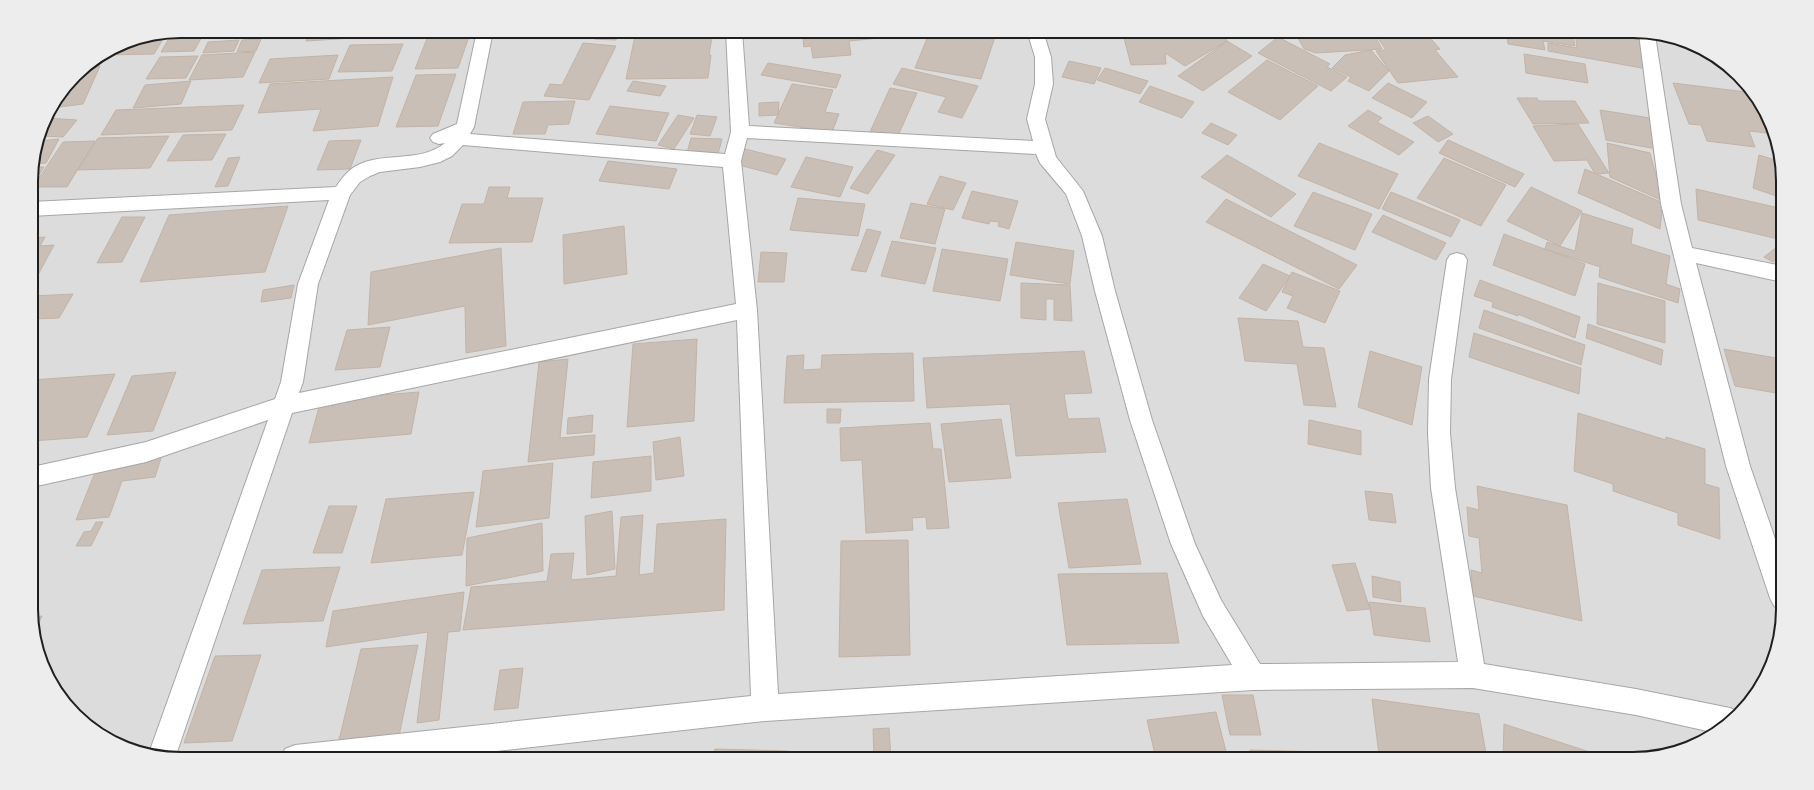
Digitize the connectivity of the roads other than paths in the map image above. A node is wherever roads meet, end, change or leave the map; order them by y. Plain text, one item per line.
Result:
1 (483, 38) edge
2 (734, 38) edge
3 (1037, 38) edge
4 (1648, 39) edge
5 (740, 132) junction
6 (463, 133) junction
7 (439, 138) dead end
8 (1044, 148) junction
9 (732, 161) junction
10 (341, 193) junction
11 (38, 209) edge
12 (1683, 253) junction
13 (1457, 260) dead end
14 (1776, 273) edge
15 (747, 310) junction
16 (285, 405) junction
17 (38, 476) edge
18 (1776, 577) edge
19 (1473, 675) junction
20 (1253, 677) junction
21 (765, 708) junction
22 (1722, 720) edge
23 (465, 750) edge
24 (163, 751) edge
25 (427, 752) edge

1 - 6 street
2 - 5 street
3 - 8 street
4 - 12 street
5 - 8 street
5 - 9 street
6 - 7 street
6 - 9 street
6 - 10 street
8 - 20 street
9 - 15 street
10 - 11 street
10 - 16 street
12 - 14 street
12 - 18 street
13 - 19 street
15 - 16 street
15 - 21 street
16 - 17 street
16 - 24 street
19 - 20 street
19 - 22 street
20 - 21 street
21 - 23 street
23 - 25 street

